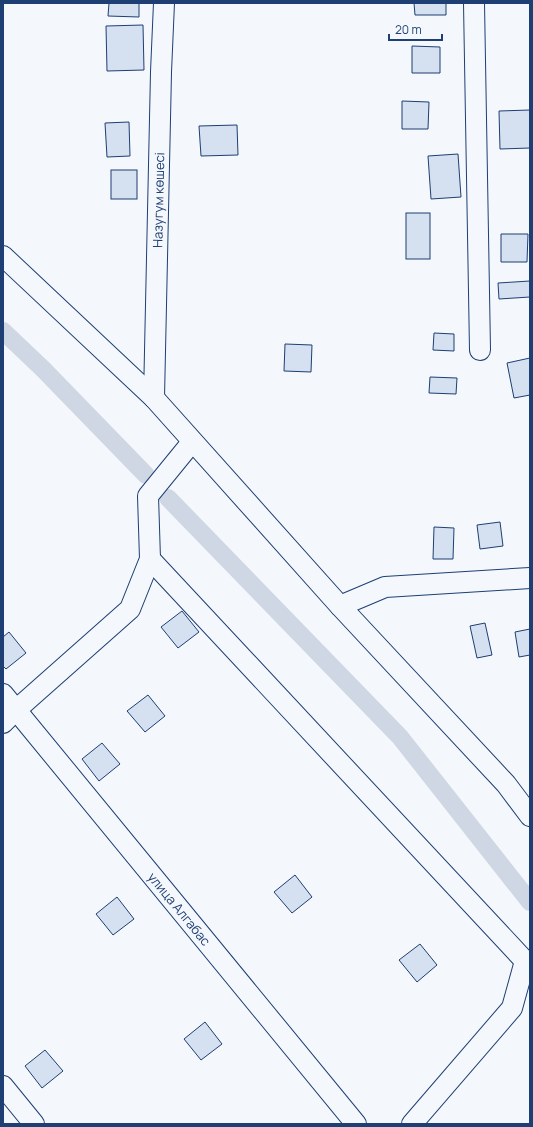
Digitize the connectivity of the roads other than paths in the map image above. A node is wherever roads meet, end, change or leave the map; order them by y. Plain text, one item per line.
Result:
1 (164, 3) edge
2 (474, 3) edge
3 (3, 256) edge
4 (480, 350) dead end
5 (154, 398) junction
6 (192, 442) junction
7 (150, 559) junction
8 (530, 578) edge
9 (340, 606) junction
10 (3, 694) edge
11 (10, 717) edge
12 (530, 816) edge
13 (528, 965) edge
14 (3, 1086) edge
15 (34, 1124) edge
16 (356, 1124) edge
17 (412, 1124) edge

1 - 5 street, Назугум көшесі
2 - 4 street
3 - 5 street
5 - 6 street
6 - 7 street
6 - 9 street
7 - 11 street
7 - 13 street
8 - 9 street
9 - 12 street
10 - 11 street, улица Алгабас
11 - 16 street, улица Алгабас
13 - 17 street
14 - 15 street

